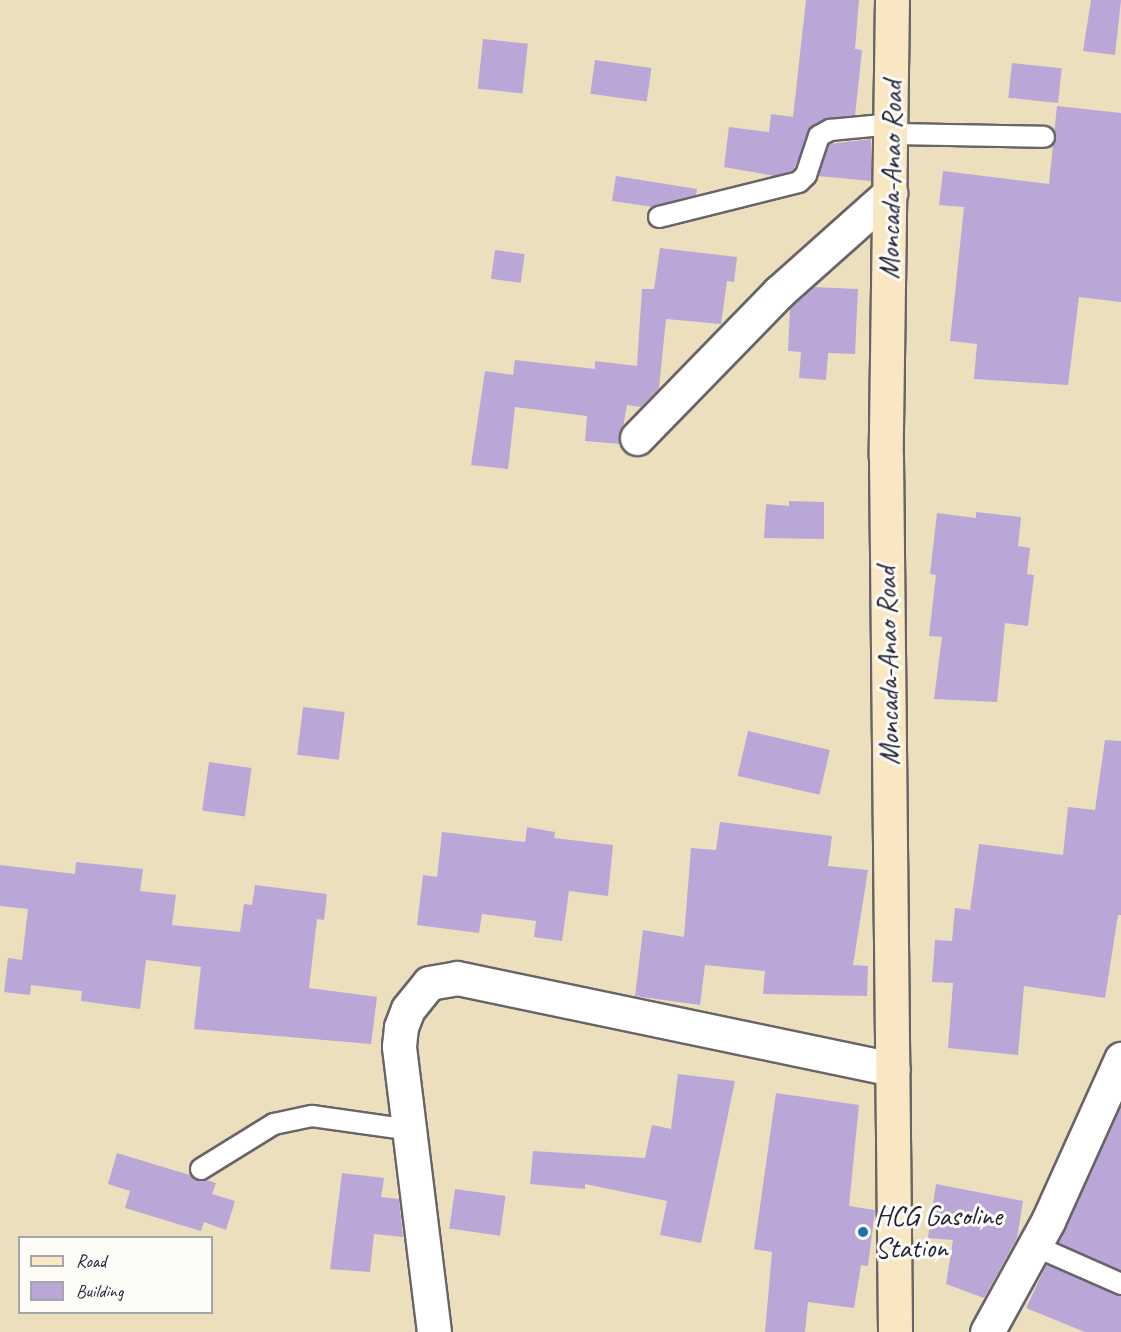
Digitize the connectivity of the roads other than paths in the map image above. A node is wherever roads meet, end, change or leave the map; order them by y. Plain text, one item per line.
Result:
1 (892, 0) edge
2 (892, 129) junction
3 (1044, 137) dead end
4 (890, 193) junction
5 (659, 217) dead end
6 (637, 438) dead end
7 (1121, 1059) edge
8 (893, 1069) junction
9 (410, 1130) junction
10 (201, 1169) dead end
11 (1035, 1246) junction
12 (1121, 1284) edge
13 (434, 1332) edge
14 (895, 1332) edge
15 (987, 1332) edge

1 - 2 main road, Moncada-Anao Road
2 - 3 lane
2 - 4 main road, Moncada-Anao Road
2 - 5 lane
4 - 6 street
4 - 8 main road, Moncada-Anao Road
7 - 11 street
8 - 9 street
8 - 14 main road, Moncada-Anao Road
9 - 10 lane
9 - 13 street
11 - 12 lane
11 - 15 street

